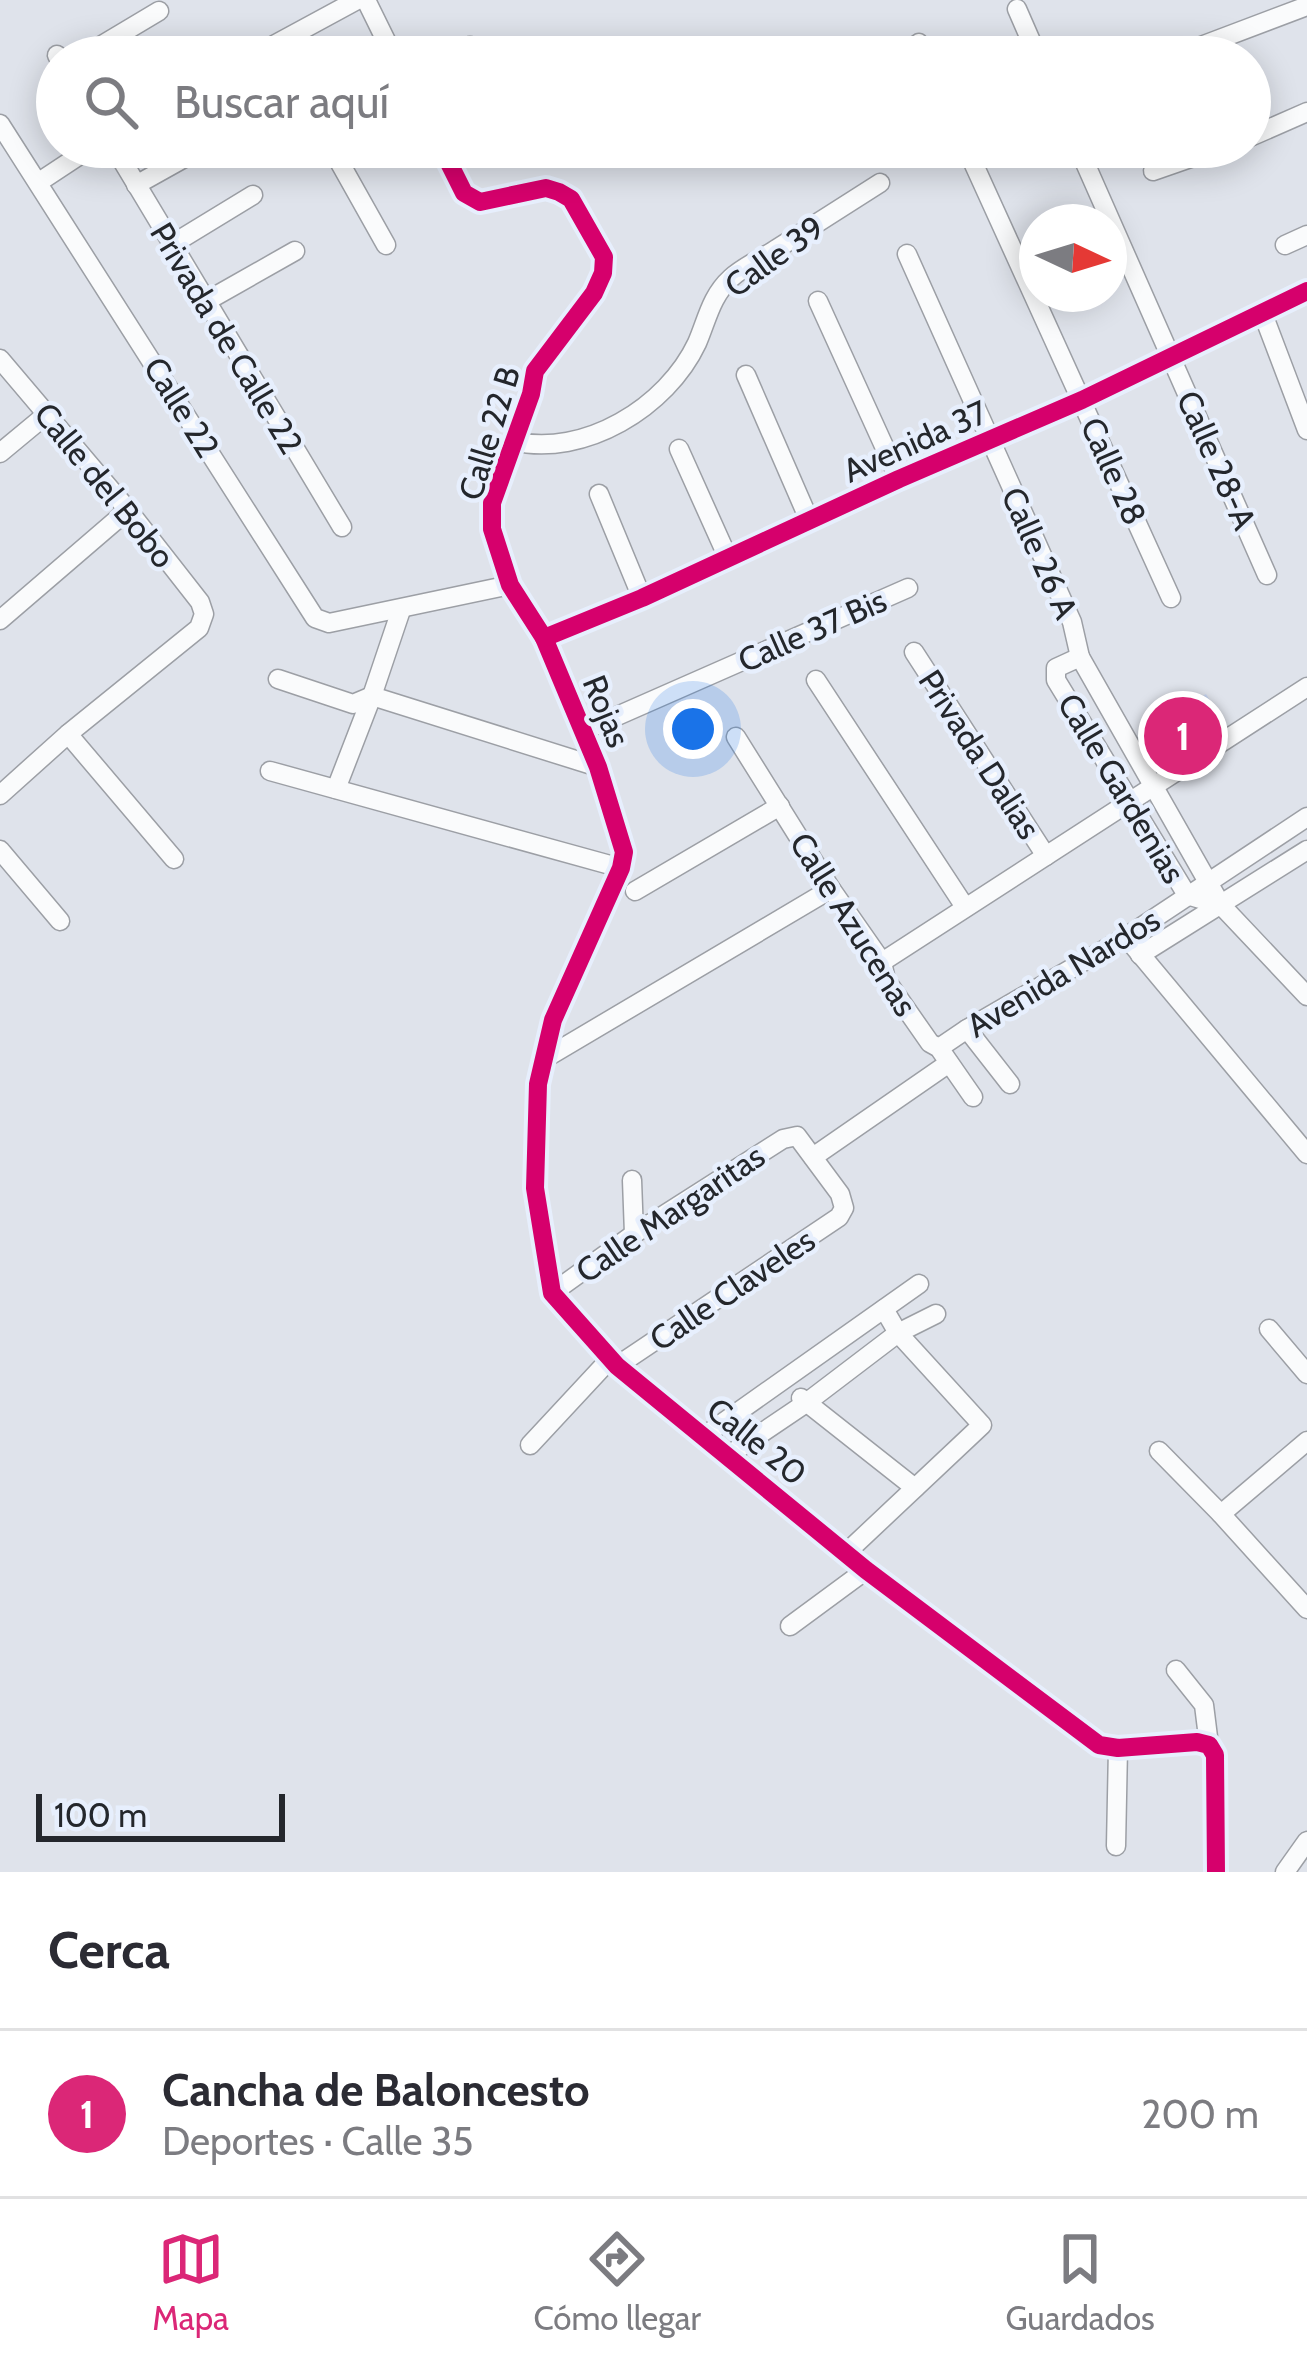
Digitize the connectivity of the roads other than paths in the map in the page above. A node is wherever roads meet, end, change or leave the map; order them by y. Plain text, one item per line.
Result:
1 (356, 0) edge
2 (366, 0) edge
3 (1307, 6) edge
4 (1017, 9) dead end
5 (159, 11) dead end
6 (117, 36) edge
7 (290, 36) edge
8 (384, 36) edge
9 (1029, 36) edge
10 (1228, 36) edge
11 (1307, 112) edge
12 (0, 124) edge
13 (1271, 128) edge
14 (60, 168) edge
15 (126, 168) edge
16 (165, 168) edge
17 (343, 168) edge
18 (456, 168) edge
19 (976, 168) edge
20 (1087, 168) edge
21 (1162, 168) edge
22 (1153, 171) dead end
23 (39, 182) junction
24 (880, 183) dead end
25 (136, 184) junction
26 (253, 195) dead end
27 (1307, 235) edge
28 (386, 244) dead end
29 (171, 245) junction
30 (1286, 245) dead end
31 (295, 250) dead end
32 (907, 254) dead end
33 (1307, 291) edge
34 (818, 301) dead end
35 (205, 302) junction
36 (1263, 314) junction
37 (0, 358) edge
38 (1172, 358) junction
39 (746, 375) dead end
40 (1082, 400) junction
41 (46, 414) junction
42 (1307, 430) edge
43 (513, 441) junction
44 (990, 441) junction
45 (679, 449) dead end
46 (0, 453) edge
47 (898, 479) junction
48 (599, 494) dead end
49 (128, 510) junction
50 (810, 522) junction
51 (342, 527) dead end
52 (728, 558) junction
53 (1267, 575) dead end
54 (510, 585) junction
55 (908, 588) dead end
56 (642, 598) junction
57 (1171, 598) dead end
58 (401, 610) junction
59 (0, 620) edge
60 (544, 638) junction
61 (914, 652) dead end
62 (1080, 656) junction
63 (278, 679) dead end
64 (816, 680) dead end
65 (1307, 687) edge
66 (372, 696) junction
67 (584, 731) junction
68 (68, 734) junction
69 (736, 736) dead end
70 (598, 767) junction
71 (270, 771) dead end
72 (1156, 785) junction
73 (337, 789) junction
74 (0, 795) edge
75 (1129, 802) junction
76 (780, 806) junction
77 (1307, 817) edge
78 (0, 850) edge
79 (1307, 850) edge
80 (1046, 856) junction
81 (174, 859) dead end
82 (621, 868) junction
83 (1210, 880) junction
84 (831, 890) junction
85 (635, 891) dead end
86 (1187, 895) junction
87 (1221, 904) junction
88 (965, 907) junction
89 (60, 921) dead end
90 (1126, 937) junction
91 (1139, 955) junction
92 (882, 962) junction
93 (1305, 990) edge
94 (967, 1029) junction
95 (944, 1056) junction
96 (544, 1059) junction
97 (1010, 1084) dead end
98 (974, 1097) dead end
99 (1306, 1151) edge
100 (813, 1157) junction
101 (632, 1180) dead end
102 (634, 1234) junction
103 (919, 1284) dead end
104 (552, 1293) junction
105 (884, 1309) junction
106 (936, 1314) dead end
107 (1269, 1329) dead end
108 (898, 1333) junction
109 (614, 1362) junction
110 (1307, 1374) edge
111 (786, 1381) junction
112 (806, 1403) junction
113 (704, 1436) junction
114 (1307, 1441) edge
115 (530, 1445) dead end
116 (1159, 1451) dead end
117 (728, 1456) junction
118 (915, 1488) junction
119 (1221, 1514) junction
120 (847, 1553) junction
121 (866, 1570) junction
122 (1307, 1609) edge
123 (790, 1626) dead end
124 (1176, 1670) dead end
125 (1209, 1745) junction
126 (1118, 1748) junction
127 (1307, 1840) edge
128 (1116, 1846) dead end
129 (1216, 1872) edge
130 (1285, 1872) edge

1 - 7 street
2 - 8 street
3 - 10 street
4 - 9 street
5 - 6 street
11 - 13 street
12 - 23 street, Calle 22
14 - 23 street
15 - 25 street, Privada de Calle 22
16 - 25 street
17 - 28 street
18 - 43 street, Calle 22 B
19 - 40 street, Calle 28
20 - 38 street, Calle 28-A
21 - 22 street
23 - 58 street, Calle 22
24 - 43 street, Calle 39
25 - 29 street, Privada de Calle 22
26 - 29 street
27 - 30 street
29 - 35 street, Privada de Calle 22
31 - 35 street
32 - 44 street, Calle 26 A
33 - 36 street, Avenida 37
34 - 47 street
35 - 51 street, Privada de Calle 22
36 - 38 street, Avenida 37
36 - 42 street
37 - 41 street, Calle del Bobo
38 - 40 street, Avenida 37
38 - 53 street, Calle 28-A
39 - 50 street
40 - 44 street, Avenida 37
40 - 57 street, Calle 28
41 - 46 street
41 - 49 street, Calle del Bobo
43 - 54 street, Calle 22 B
44 - 47 street, Avenida 37
44 - 62 street, Calle 26 A
45 - 52 street
47 - 50 street, Avenida 37
48 - 56 street
49 - 59 street
49 - 68 street, Calle del Bobo
50 - 52 street, Avenida 37
52 - 56 street, Avenida 37
54 - 58 street
54 - 60 street, Rojas
55 - 67 street, Calle 37 Bis
56 - 60 street, Avenida 37
58 - 66 street
60 - 67 street, Rojas
61 - 80 street, Privada Dalias
62 - 72 street, Calle Gardenias
62 - 75 street, Calle Gardenias
63 - 66 street
64 - 88 street
65 - 72 street
66 - 70 street
66 - 73 street
67 - 70 street, Rojas
68 - 74 street
68 - 81 street
69 - 76 street, Calle Azucenas
70 - 82 street, Rojas
71 - 73 street
72 - 75 street
72 - 83 street, Calle Gardenias
73 - 82 street
75 - 80 street
75 - 86 street, Calle Gardenias
76 - 84 street, Calle Azucenas
76 - 85 street
77 - 83 street, Avenida Nardos
78 - 89 street
79 - 87 street, Avenida Nardos
80 - 88 street
82 - 96 street
83 - 86 street, Avenida Nardos
83 - 87 street, Calle Gardenias
84 - 92 street, Calle Azucenas
84 - 96 street
86 - 87 street, Calle Gardenias
86 - 90 street, Avenida Nardos
87 - 91 street, Avenida Nardos
87 - 93 street
88 - 92 street
90 - 91 street
90 - 94 street, Avenida Nardos
91 - 99 street
92 - 95 street, Calle Azucenas
94 - 95 street, Avenida Nardos
94 - 97 street
95 - 98 street, Calle Azucenas
95 - 100 street, Avenida Nardos
96 - 104 street
100 - 102 street, Calle Margaritas
100 - 109 street, Calle Claveles
101 - 102 street
102 - 104 street, Calle Margaritas
103 - 105 street
104 - 109 street, Calle 20
105 - 108 street
105 - 111 street
106 - 108 street
107 - 110 street
108 - 112 street
108 - 118 street
109 - 113 street, Calle 20
109 - 115 street, Calle Claveles
111 - 112 street
111 - 113 street
112 - 117 street
112 - 118 street
113 - 117 street, Calle 20
114 - 119 street
116 - 119 street
117 - 120 street, Calle 20
118 - 120 street
119 - 122 street
120 - 121 street, Calle 20
121 - 123 street
121 - 126 street, Calle 20
124 - 125 street
125 - 126 street
125 - 129 street
126 - 128 street
127 - 130 street

